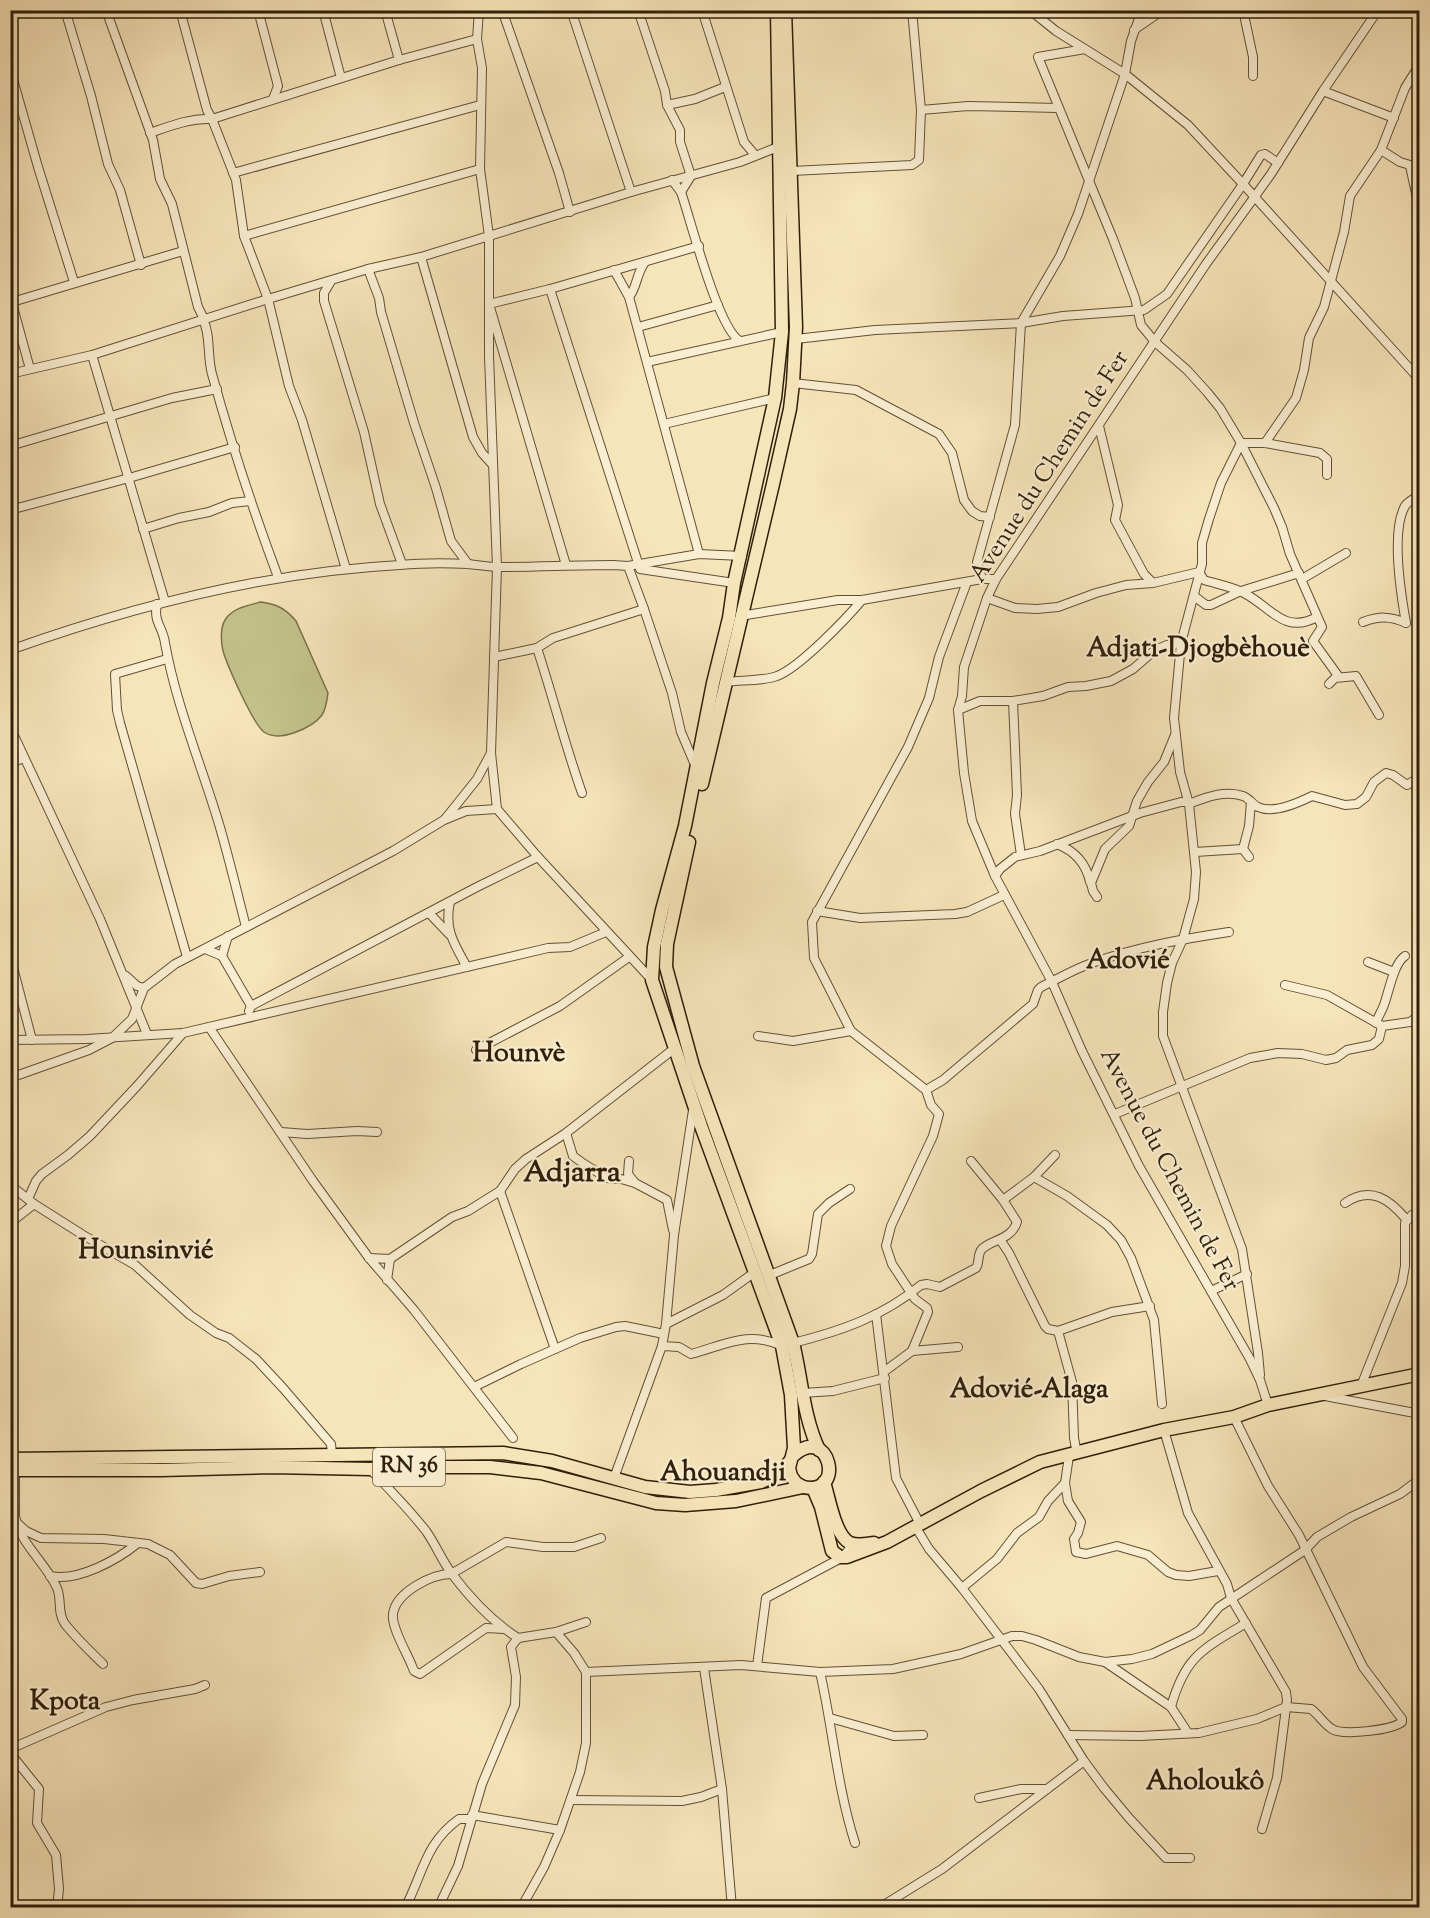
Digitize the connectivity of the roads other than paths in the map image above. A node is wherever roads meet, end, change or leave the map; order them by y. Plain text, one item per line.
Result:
1 (65, 10) edge
2 (106, 10) edge
3 (180, 10) edge
4 (258, 10) edge
5 (323, 10) edge
6 (385, 10) edge
7 (479, 10) edge
8 (502, 10) edge
9 (571, 10) edge
10 (638, 10) edge
11 (702, 10) edge
12 (777, 10) edge
13 (785, 10) edge
14 (912, 10) edge
15 (1030, 10) edge
16 (1142, 10) edge
17 (1163, 10) edge
18 (1243, 10) edge
19 (1378, 10) edge
20 (1134, 30) junction
21 (477, 39) junction
22 (1085, 49) junction
23 (399, 60) junction
24 (1419, 64) edge
25 (10, 69) edge
26 (1125, 74) junction
27 (1253, 76) dead end
28 (341, 78) junction
29 (278, 86) junction
30 (725, 87) junction
31 (1323, 91) junction
32 (287, 96) junction
33 (273, 99) junction
34 (480, 105) junction
35 (667, 105) junction
36 (1058, 108) junction
37 (921, 110) junction
38 (1395, 118) junction
39 (212, 119) junction
40 (151, 136) junction
41 (747, 147) junction
42 (778, 147) junction
43 (1381, 150) junction
44 (755, 155) junction
45 (740, 162) junction
46 (1278, 163) junction
47 (1410, 166) junction
48 (1419, 168) edge
49 (480, 169) junction
50 (792, 171) junction
51 (233, 173) junction
52 (691, 176) junction
53 (1089, 179) junction
54 (672, 180) junction
55 (1244, 184) junction
56 (1417, 185) edge
57 (631, 192) junction
58 (681, 192) junction
59 (1253, 197) junction
60 (570, 212) junction
61 (1419, 212) edge
62 (244, 236) junction
63 (489, 236) junction
64 (699, 246) junction
65 (183, 251) junction
66 (421, 257) junction
67 (645, 262) junction
68 (141, 265) junction
69 (629, 266) junction
70 (368, 269) junction
71 (614, 270) junction
72 (637, 276) junction
73 (331, 281) junction
74 (74, 282) junction
75 (1330, 282) junction
76 (550, 289) junction
77 (629, 297) junction
78 (11, 299) edge
79 (268, 299) junction
80 (489, 304) junction
81 (718, 305) junction
82 (198, 307) junction
83 (1138, 310) junction
84 (215, 316) junction
85 (203, 319) junction
86 (193, 323) junction
87 (1021, 323) junction
88 (638, 327) junction
89 (207, 328) junction
90 (782, 332) junction
91 (796, 339) junction
92 (740, 341) junction
93 (1155, 342) junction
94 (92, 355) junction
95 (646, 362) junction
96 (30, 369) junction
97 (10, 374) edge
98 (1419, 380) edge
99 (793, 382) junction
100 (217, 389) junction
101 (775, 398) junction
102 (111, 416) junction
103 (664, 424) junction
104 (1099, 426) junction
105 (1241, 443) junction
106 (1265, 443) junction
107 (10, 446) edge
108 (235, 447) junction
109 (493, 465) junction
110 (1327, 475) dead end
111 (129, 478) junction
112 (1419, 495) edge
113 (250, 501) junction
114 (10, 510) edge
115 (990, 517) junction
116 (143, 529) junction
117 (1346, 553) dead end
118 (699, 554) junction
119 (742, 556) junction
120 (402, 564) junction
121 (468, 564) junction
122 (566, 565) junction
123 (639, 565) junction
124 (628, 566) junction
125 (497, 567) junction
126 (346, 569) junction
127 (1199, 572) junction
128 (1301, 576) junction
129 (278, 577) junction
130 (982, 579) junction
131 (996, 579) junction
132 (967, 582) junction
133 (734, 583) junction
134 (1154, 583) junction
135 (1241, 591) junction
136 (1194, 596) junction
137 (987, 598) junction
138 (862, 600) junction
139 (161, 603) junction
140 (644, 609) junction
141 (741, 616) junction
142 (1317, 617) junction
143 (1363, 622) dead end
144 (1181, 643) junction
145 (537, 648) junction
146 (10, 650) edge
147 (494, 657) junction
148 (167, 659) junction
149 (1339, 677) junction
150 (726, 682) junction
151 (1329, 684) dead end
152 (1013, 700) junction
153 (958, 710) junction
154 (1379, 715) dead end
155 (10, 727) edge
156 (1176, 734) junction
157 (491, 753) junction
158 (24, 758) junction
159 (10, 763) edge
160 (697, 770) junction
161 (1419, 777) edge
162 (582, 793) dead end
163 (1251, 802) junction
164 (1189, 803) junction
165 (497, 809) junction
166 (1132, 816) junction
167 (444, 820) junction
168 (1057, 844) junction
169 (1243, 849) junction
170 (1195, 852) junction
171 (1021, 855) junction
172 (538, 857) junction
173 (1249, 857) dead end
174 (995, 876) junction
175 (1091, 883) junction
176 (1004, 895) junction
177 (1097, 897) dead end
178 (450, 902) junction
179 (817, 911) junction
180 (429, 913) junction
181 (246, 927) junction
182 (606, 932) junction
183 (1229, 932) dead end
184 (449, 934) junction
185 (228, 936) junction
186 (1183, 939) junction
187 (205, 949) junction
188 (10, 956) edge
189 (222, 956) junction
190 (1405, 956) dead end
191 (187, 957) junction
192 (629, 957) junction
193 (1368, 962) dead end
194 (467, 967) junction
195 (1394, 972) junction
196 (124, 974) junction
197 (652, 980) junction
198 (1052, 982) junction
199 (1285, 986) dead end
200 (144, 988) junction
201 (251, 1006) junction
202 (1419, 1008) edge
203 (136, 1010) junction
204 (1418, 1017) edge
205 (247, 1018) junction
206 (1379, 1025) junction
207 (209, 1027) junction
208 (851, 1031) junction
209 (183, 1033) junction
210 (147, 1034) junction
211 (758, 1036) dead end
212 (112, 1038) junction
213 (10, 1040) edge
214 (32, 1040) junction
215 (675, 1048) junction
216 (476, 1050) dead end
217 (10, 1078) edge
218 (1182, 1087) junction
219 (926, 1090) junction
220 (694, 1105) junction
221 (1115, 1114) junction
222 (281, 1132) junction
223 (377, 1132) dead end
224 (566, 1133) junction
225 (1055, 1155) dead end
226 (629, 1161) dead end
227 (971, 1161) dead end
228 (1034, 1177) junction
229 (635, 1183) junction
230 (10, 1185) edge
231 (850, 1189) dead end
232 (500, 1191) junction
233 (1003, 1200) junction
234 (31, 1202) junction
235 (1346, 1203) dead end
236 (1419, 1214) edge
237 (1406, 1220) junction
238 (10, 1223) edge
239 (674, 1234) junction
240 (1000, 1241) junction
241 (369, 1258) junction
242 (390, 1259) junction
243 (755, 1272) junction
244 (1247, 1274) junction
245 (770, 1275) junction
246 (387, 1280) junction
247 (1212, 1291) junction
248 (911, 1294) junction
249 (1150, 1306) junction
250 (876, 1314) junction
251 (666, 1324) junction
252 (1058, 1331) junction
253 (664, 1334) junction
254 (787, 1344) junction
255 (662, 1346) junction
256 (958, 1347) dead end
257 (555, 1349) junction
258 (912, 1351) junction
259 (1419, 1374) edge
260 (885, 1375) junction
261 (1260, 1380) junction
262 (1361, 1386) junction
263 (474, 1387) junction
264 (803, 1394) junction
265 (1320, 1395) junction
266 (1162, 1404) dead end
267 (1268, 1405) junction
268 (1419, 1414) edge
269 (1233, 1417) junction
270 (1164, 1430) junction
271 (513, 1438) dead end
272 (819, 1450) junction
273 (332, 1454) junction
274 (1073, 1455) junction
275 (792, 1458) junction
276 (12, 1466) edge
277 (370, 1469) junction
278 (614, 1478) junction
279 (1419, 1479) edge
280 (1065, 1483) junction
281 (813, 1486) junction
282 (14, 1518) edge
283 (918, 1525) junction
284 (1299, 1535) junction
285 (1317, 1537) junction
286 (601, 1538) dead end
287 (887, 1542) junction
288 (138, 1543) junction
289 (853, 1544) junction
290 (1305, 1550) junction
291 (843, 1557) junction
292 (1218, 1571) junction
293 (260, 1572) dead end
294 (451, 1574) junction
295 (50, 1576) junction
296 (962, 1588) junction
297 (1231, 1598) junction
298 (586, 1622) dead end
299 (1246, 1623) junction
300 (504, 1629) junction
301 (556, 1632) junction
302 (518, 1638) junction
303 (1001, 1638) junction
304 (1105, 1662) junction
305 (103, 1664) dead end
306 (757, 1666) junction
307 (704, 1668) junction
308 (586, 1672) junction
309 (820, 1672) junction
310 (205, 1685) dead end
311 (1171, 1707) junction
312 (1286, 1707) junction
313 (830, 1718) junction
314 (1188, 1733) junction
315 (923, 1735) dead end
316 (1068, 1735) junction
317 (10, 1751) edge
318 (1084, 1761) junction
319 (722, 1789) junction
320 (1047, 1789) junction
321 (979, 1798) dead end
322 (571, 1800) junction
323 (471, 1817) junction
324 (1262, 1829) dead end
325 (560, 1830) junction
326 (855, 1843) dead end
327 (1190, 1858) dead end
328 (57, 1908) edge
329 (405, 1908) edge
330 (438, 1908) edge
331 (521, 1908) edge
332 (732, 1908) edge
333 (879, 1908) edge

1 - 68 street
2 - 40 street
3 - 39 street
4 - 29 street
5 - 28 street
6 - 23 street
7 - 21 street
8 - 60 street
9 - 57 street
10 - 35 street
11 - 30 street
12 - 42 main road
13 - 50 main road
14 - 37 street
15 - 22 street
16 - 20 street
17 - 20 street
18 - 27 street
19 - 31 street, Avenue du Chemin de Fer
20 - 26 street
21 - 23 street
21 - 34 street
22 - 26 street
22 - 36 street
23 - 28 street
24 - 38 street
25 - 74 street
26 - 53 street
26 - 55 street
28 - 32 street
29 - 32 street
29 - 33 street
30 - 35 street
30 - 41 street
31 - 38 street
31 - 46 street, Avenue du Chemin de Fer
32 - 33 street
33 - 39 street
34 - 49 street
34 - 51 street
35 - 52 street
36 - 37 street
36 - 53 street
37 - 50 street
38 - 43 street
39 - 40 street
39 - 51 street
40 - 65 street
41 - 44 street
41 - 45 street
42 - 44 street
42 - 90 main road
43 - 47 street
43 - 75 street
44 - 45 street
45 - 52 street
46 - 55 street
46 - 59 street, Avenue du Chemin de Fer
47 - 48 street
47 - 56 street
49 - 62 street
49 - 63 street
50 - 91 main road
51 - 62 street
52 - 54 street
52 - 58 street
53 - 83 street
53 - 87 street
54 - 57 street
54 - 58 street
55 - 59 street
55 - 83 street
56 - 61 street
57 - 60 street
58 - 64 street
59 - 75 street
59 - 93 street, Avenue du Chemin de Fer
60 - 63 street
62 - 79 street
63 - 66 street
63 - 80 street
64 - 67 street
64 - 81 street
65 - 68 street
65 - 82 street
66 - 70 street
66 - 109 street
67 - 69 street
67 - 72 street
68 - 74 street
69 - 71 street
69 - 72 street
70 - 73 street
70 - 121 street
71 - 76 street
71 - 77 street
72 - 77 street
73 - 79 street
73 - 120 street
74 - 78 street
75 - 98 street
75 - 106 street
76 - 80 street
76 - 123 street
77 - 88 street
78 - 96 street
79 - 84 street
79 - 126 street
80 - 109 street
80 - 122 street
81 - 88 street
81 - 92 street
82 - 85 street
82 - 86 street
83 - 87 street
83 - 93 street
84 - 85 street
84 - 89 street
85 - 86 street
85 - 89 street
86 - 94 street
87 - 91 street
87 - 115 street
88 - 95 street
89 - 100 street
90 - 92 street
90 - 101 main road
91 - 99 main road
92 - 95 street
93 - 104 street, Avenue du Chemin de Fer
93 - 105 street
94 - 96 street
94 - 102 street
95 - 103 street
96 - 97 street
99 - 115 street
99 - 141 main road
100 - 102 street
100 - 108 street
101 - 103 street
101 - 119 main road
102 - 107 street
102 - 111 street
103 - 118 street
104 - 131 street, Avenue du Chemin de Fer
104 - 134 street
105 - 106 street
105 - 127 street
105 - 128 street
106 - 110 street
108 - 111 street
108 - 113 street
109 - 125 street
111 - 114 street
111 - 116 street
112 - 143 street
113 - 116 street
113 - 129 street
115 - 130 street
116 - 139 street
117 - 128 street
118 - 119 street
118 - 123 street
119 - 133 main road
120 - 121 street
120 - 126 street
121 - 125 street
122 - 124 street
122 - 125 street
123 - 124 street
123 - 133 street
124 - 140 street
125 - 147 street
126 - 129 street
127 - 134 street
127 - 135 street
127 - 136 street
128 - 135 street
128 - 142 street
129 - 139 street
130 - 131 street
130 - 132 street
131 - 137 street, Avenue du Chemin de Fer
132 - 138 street
132 - 179 street
133 - 160 main road
134 - 137 street
135 - 136 street
135 - 142 street
136 - 144 street
137 - 153 street, Avenue du Chemin de Fer
138 - 141 street
138 - 150 street
139 - 146 street
139 - 148 street
140 - 145 street
140 - 160 street
141 - 150 main road
142 - 149 street
144 - 152 street
144 - 156 street
145 - 147 street
145 - 162 street
147 - 157 street
148 - 181 street
148 - 191 street
149 - 151 street
149 - 154 street
150 - 245 main road
152 - 153 street
152 - 171 street
153 - 174 street, Avenue du Chemin de Fer
155 - 158 street
156 - 164 street
156 - 166 street
157 - 165 street
157 - 167 street
158 - 159 street
158 - 196 street
160 - 197 main road
161 - 163 street
163 - 164 street
163 - 169 street
164 - 166 street
164 - 170 street
165 - 167 street
165 - 172 street
166 - 168 street
166 - 175 street
167 - 181 street
168 - 171 street
168 - 175 street
169 - 170 street
169 - 173 street
170 - 186 street
171 - 174 street
172 - 178 street
172 - 182 street
174 - 176 street, Avenue du Chemin de Fer
175 - 177 street
176 - 179 street
176 - 198 street, Avenue du Chemin de Fer
178 - 180 street
178 - 184 street
179 - 208 street
180 - 184 street
180 - 201 street
181 - 185 street
182 - 192 street
182 - 194 street
183 - 186 street
184 - 194 street
185 - 187 street
185 - 189 street
186 - 198 street
186 - 218 street
187 - 189 street
187 - 191 street
188 - 214 street
189 - 201 street
190 - 195 street
191 - 200 street
192 - 197 street
192 - 216 street
193 - 195 street
194 - 205 street
195 - 206 street
196 - 200 street
196 - 203 street
197 - 215 main road
198 - 219 street
198 - 221 street, Avenue du Chemin de Fer
199 - 206 street
200 - 203 street
201 - 205 street
202 - 204 street
203 - 210 street
203 - 212 street
204 - 206 street
205 - 207 street
206 - 218 street
207 - 209 street
207 - 222 street
208 - 211 street
208 - 219 street
209 - 210 street
209 - 234 street
210 - 212 street
212 - 214 street
212 - 217 street
213 - 214 street
215 - 220 main road
215 - 224 street
218 - 221 street
218 - 244 street
219 - 248 street
220 - 239 street
220 - 243 main road
221 - 247 street, Avenue du Chemin de Fer
222 - 223 street
222 - 241 street
224 - 229 street
224 - 232 street
225 - 228 street
226 - 229 street
227 - 233 street
228 - 233 street
228 - 249 street
229 - 239 street
230 - 234 street
231 - 245 street
232 - 242 street
232 - 257 street
233 - 240 street
234 - 238 street
234 - 273 street
235 - 237 street
236 - 237 street
237 - 262 street
239 - 251 street
240 - 248 street
240 - 252 street
241 - 242 street
241 - 246 street
242 - 246 street
243 - 251 street
243 - 254 main road
244 - 247 street
244 - 261 street
245 - 254 main road
246 - 263 street
247 - 261 street, Avenue du Chemin de Fer
248 - 250 street
248 - 258 street
249 - 252 street
249 - 266 street
250 - 254 street
250 - 260 street
251 - 253 street
252 - 274 street
253 - 255 street
253 - 257 street
254 - 255 street
254 - 264 main road
254 - 275 main road
255 - 278 street
256 - 258 street
257 - 263 street
258 - 260 street
259 - 262 main road
260 - 264 street
260 - 283 street
261 - 267 street, Avenue du Chemin de Fer
262 - 265 main road
263 - 271 street
264 - 272 main road
265 - 267 main road
265 - 268 street
267 - 269 main road
269 - 270 main road
269 - 284 street
270 - 274 main road
270 - 292 street
272 - 275 main road
272 - 281 main road
273 - 276 main road, RN 36
273 - 278 main road, RN 36
274 - 280 street
274 - 283 main road
275 - 278 main road, RN 36
275 - 281 main road
276 - 277 main road, RN 36
276 - 282 street
277 - 281 main road, RN 36
277 - 294 street
279 - 285 street
280 - 292 street
280 - 296 street
281 - 289 main road
281 - 291 main road
282 - 288 street
282 - 295 street
283 - 287 main road
283 - 296 street
284 - 285 street
284 - 290 street
285 - 290 street
286 - 294 street
287 - 289 main road
287 - 291 main road
288 - 293 street
288 - 295 street
289 - 291 street
290 - 297 street
290 - 312 street
291 - 306 street
292 - 297 street
294 - 300 street
294 - 300 street
295 - 305 street
296 - 303 street
297 - 299 street
297 - 304 street
298 - 301 street
299 - 311 street
299 - 312 street
300 - 302 street
301 - 302 street
301 - 308 street
302 - 323 street
303 - 304 street
303 - 309 street
303 - 316 street
304 - 311 street
306 - 307 street
306 - 309 street
307 - 308 street
307 - 319 street
308 - 322 street
309 - 313 street
310 - 317 street
311 - 314 street
312 - 314 street
312 - 324 street
313 - 315 street
313 - 326 street
314 - 316 street
316 - 318 street
317 - 328 street
318 - 320 street
318 - 327 street
319 - 322 street
319 - 332 street
320 - 321 street
320 - 333 street
322 - 325 street
323 - 325 street
323 - 329 street
323 - 330 street
325 - 331 street

